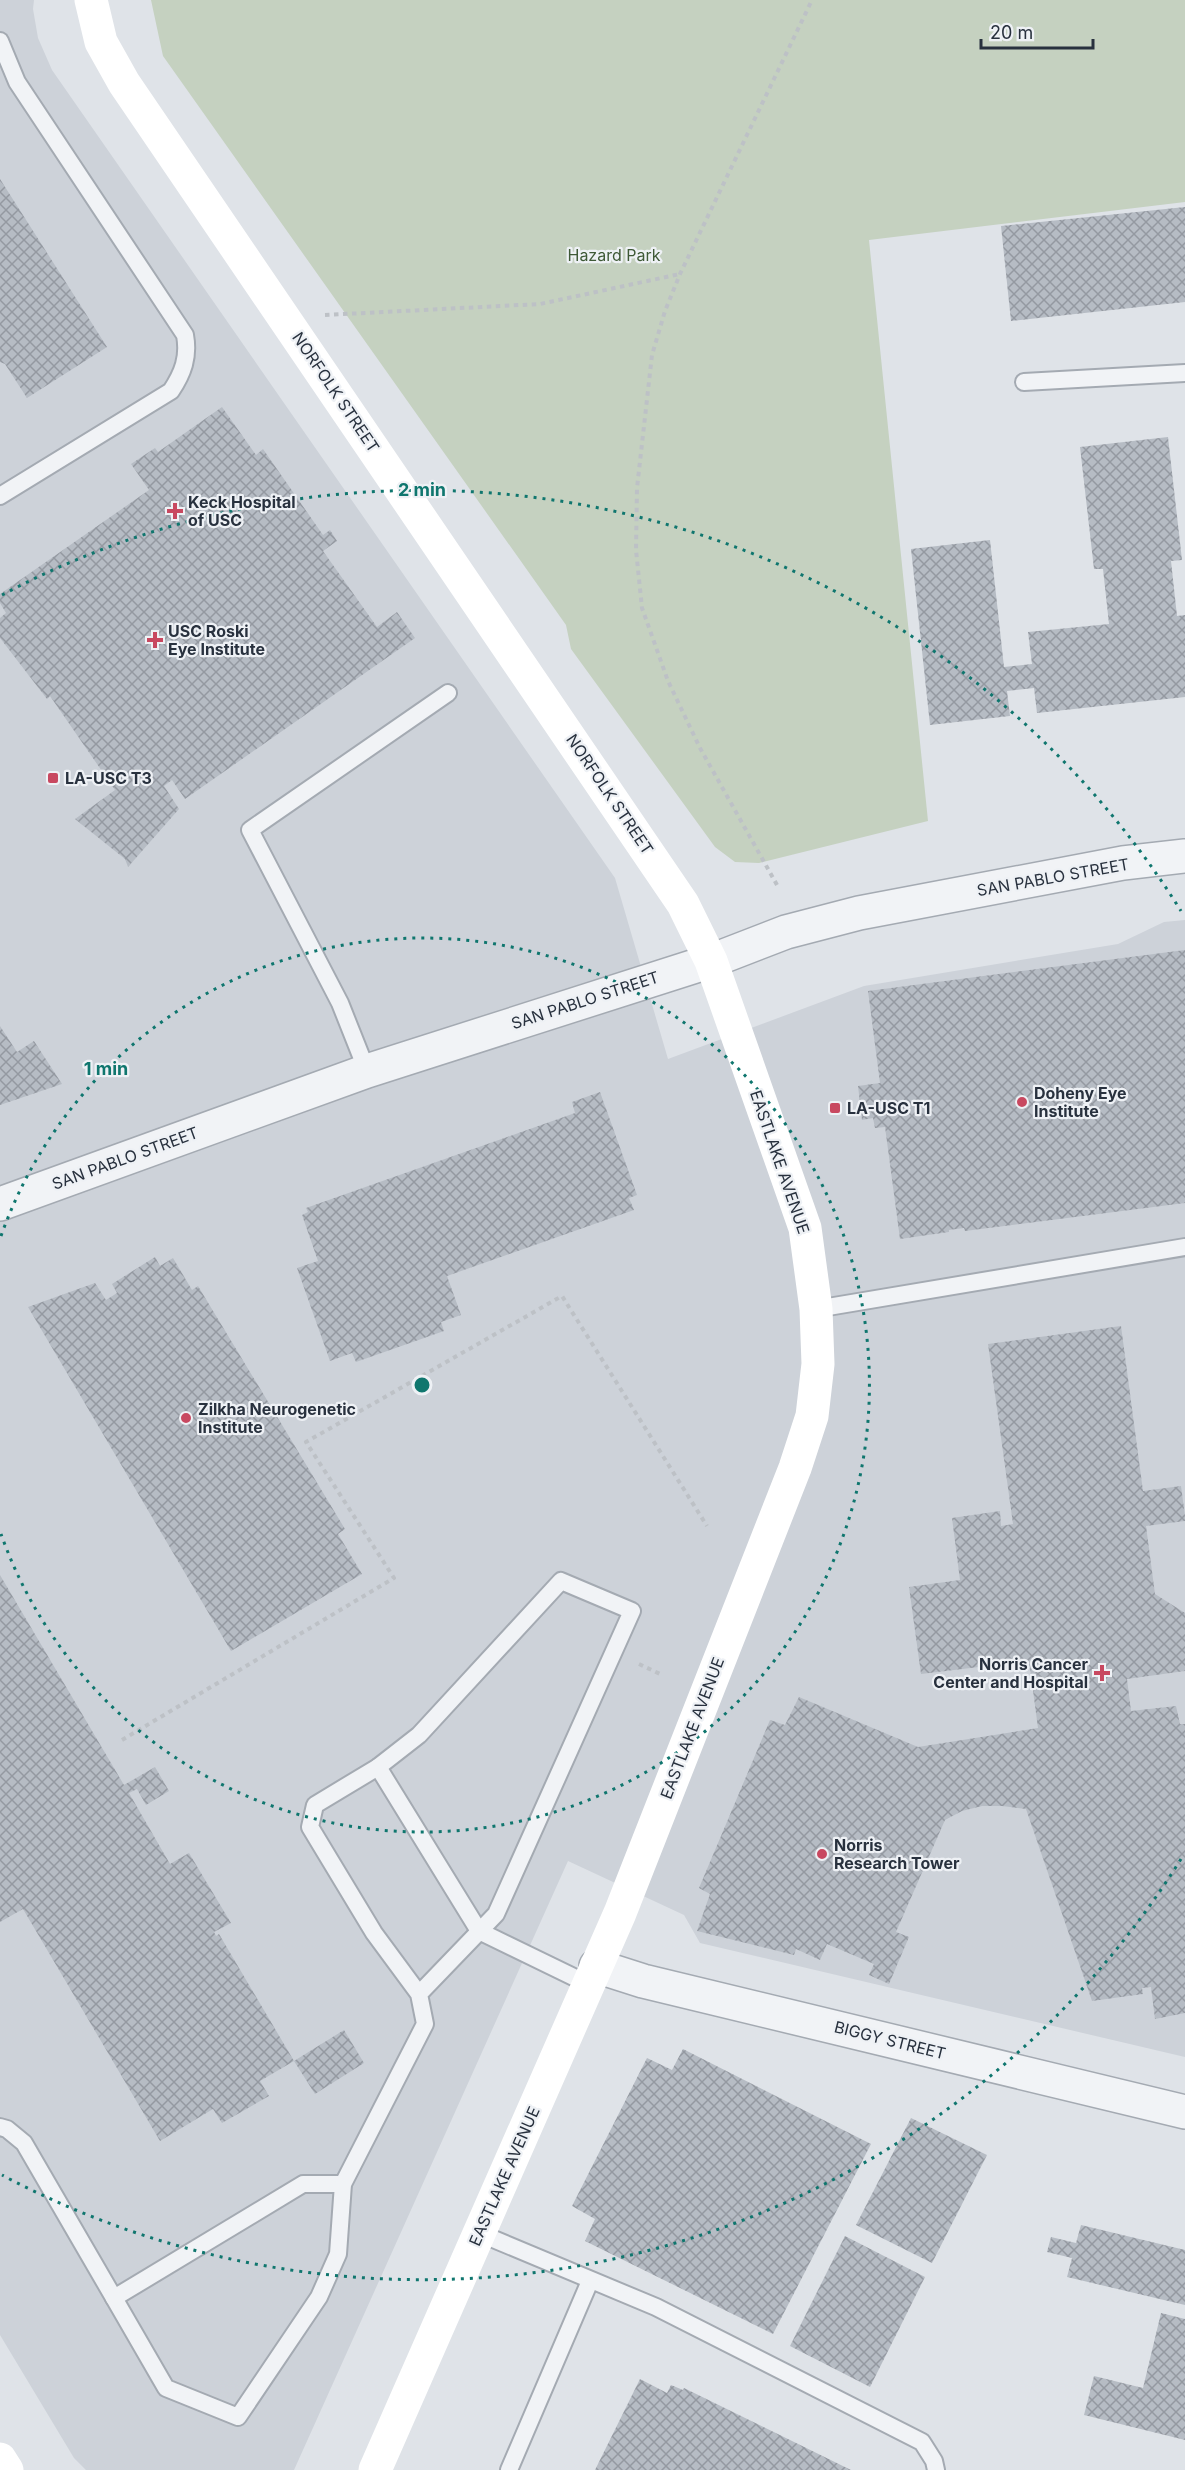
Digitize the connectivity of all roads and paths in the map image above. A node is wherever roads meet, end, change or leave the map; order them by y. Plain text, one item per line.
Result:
1 (91, 0) edge
2 (812, 0) edge
3 (0, 41) edge
4 (680, 274) junction
5 (285, 317) junction
6 (1185, 373) edge
7 (1024, 382) dead end
8 (0, 496) edge
9 (448, 693) dead end
10 (1185, 856) edge
11 (777, 885) dead end
12 (711, 961) junction
13 (367, 1071) junction
14 (0, 1204) edge
15 (1185, 1247) edge
16 (816, 1309) junction
17 (707, 1526) dead end
18 (122, 1740) dead end
19 (378, 1767) junction
20 (479, 1931) junction
21 (592, 1975) junction
22 (419, 1994) junction
23 (1185, 2112) edge
24 (0, 2127) edge
25 (343, 2184) junction
26 (479, 2233) junction
27 (590, 2281) junction
28 (114, 2298) junction
29 (0, 2458) edge
30 (7, 2470) edge
31 (375, 2470) edge
32 (509, 2470) edge
33 (936, 2470) edge

1 - 5 street, NORFOLK STREET
2 - 4 path
3 - 8 lane
4 - 5 path
4 - 11 path
5 - 12 street, NORFOLK STREET
6 - 7 lane
9 - 13 lane
10 - 12 street, SAN PABLO STREET
12 - 13 street, SAN PABLO STREET
12 - 16 street, EASTLAKE AVENUE
13 - 14 street, SAN PABLO STREET
15 - 16 lane
16 - 21 street, EASTLAKE AVENUE
17 - 18 path
19 - 20 lane
19 - 20 lane
19 - 22 lane
20 - 21 lane
20 - 22 lane
21 - 23 street, BIGGY STREET
21 - 26 street, EASTLAKE AVENUE
22 - 25 lane
24 - 28 lane
25 - 28 lane
25 - 28 lane
26 - 27 lane
26 - 31 street, EASTLAKE AVENUE
27 - 32 lane
27 - 33 lane
29 - 30 street

